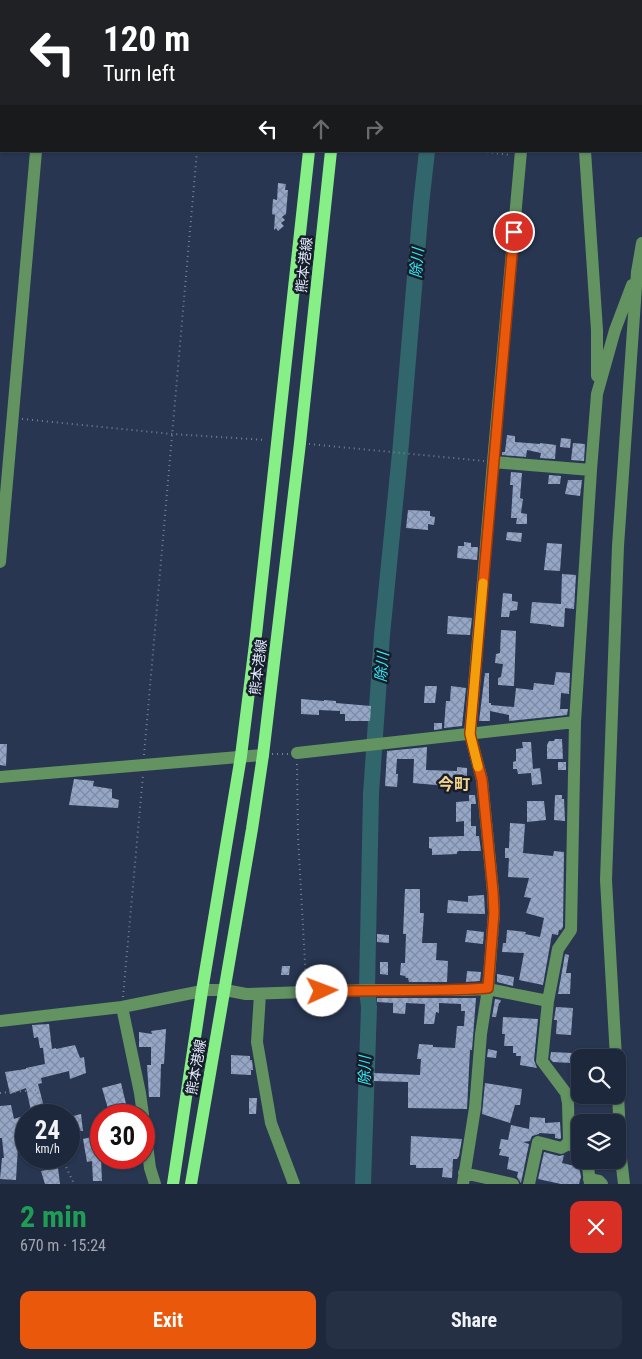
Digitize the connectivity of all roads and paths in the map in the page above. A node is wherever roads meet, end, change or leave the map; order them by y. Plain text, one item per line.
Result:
1 (36, 152) edge
2 (197, 152) edge
3 (309, 152) edge
4 (331, 152) edge
5 (499, 152) edge
6 (585, 152) edge
7 (521, 153) edge
8 (642, 243) edge
9 (636, 272) junction
10 (597, 394) junction
11 (13, 418) junction
12 (172, 434) junction
13 (276, 440) junction
14 (300, 443) junction
15 (493, 462) junction
16 (591, 470) junction
17 (0, 562) edge
18 (575, 722) junction
19 (470, 734) junction
20 (297, 753) junction
21 (262, 755) junction
22 (241, 756) junction
23 (144, 764) junction
24 (0, 777) edge
25 (488, 988) junction
26 (225, 990) junction
27 (202, 991) junction
28 (307, 992) junction
29 (260, 994) junction
30 (548, 1001) junction
31 (122, 1007) junction
32 (0, 1021) edge
33 (615, 1049) edge
34 (0, 1093) edge
35 (42, 1104) edge
36 (142, 1104) edge
37 (618, 1104) edge
38 (569, 1141) junction
39 (571, 1143) edge
40 (67, 1169) edge
41 (150, 1169) edge
42 (588, 1169) edge
43 (464, 1178) edge
44 (590, 1182) edge
45 (74, 1184) edge
46 (155, 1184) edge
47 (173, 1184) edge
48 (191, 1184) edge
49 (294, 1184) edge
50 (513, 1184) edge
51 (529, 1184) edge
52 (602, 1184) edge
53 (624, 1184) edge

1 - 11 street
2 - 12 path
3 - 13 main road, 熊本港線
4 - 14 main road, 熊本港線
5 - 7 path
6 - 10 street
7 - 15 street
8 - 9 street
9 - 10 street
9 - 33 street
10 - 16 street
11 - 12 path
11 - 17 street
12 - 13 path
12 - 23 path
13 - 14 main road
13 - 22 main road, 熊本港線
14 - 15 path
14 - 21 main road, 熊本港線
15 - 16 street
15 - 19 street
16 - 18 street
18 - 19 street
18 - 30 street
19 - 20 street
19 - 25 street
20 - 21 path
20 - 28 path
21 - 22 street
21 - 26 main road, 熊本港線
22 - 23 street
22 - 27 main road, 熊本港線
23 - 24 street
23 - 31 path
25 - 28 street
25 - 30 street
25 - 43 street
26 - 27 street
26 - 29 street
26 - 48 main road, 熊本港線
27 - 31 street
27 - 47 main road, 熊本港線
28 - 29 street
29 - 49 street
30 - 38 street
31 - 32 street
31 - 36 street
34 - 35 path
37 - 53 street
38 - 39 street
38 - 51 street
40 - 45 path
41 - 46 street
42 - 44 street
43 - 50 street
44 - 52 street

